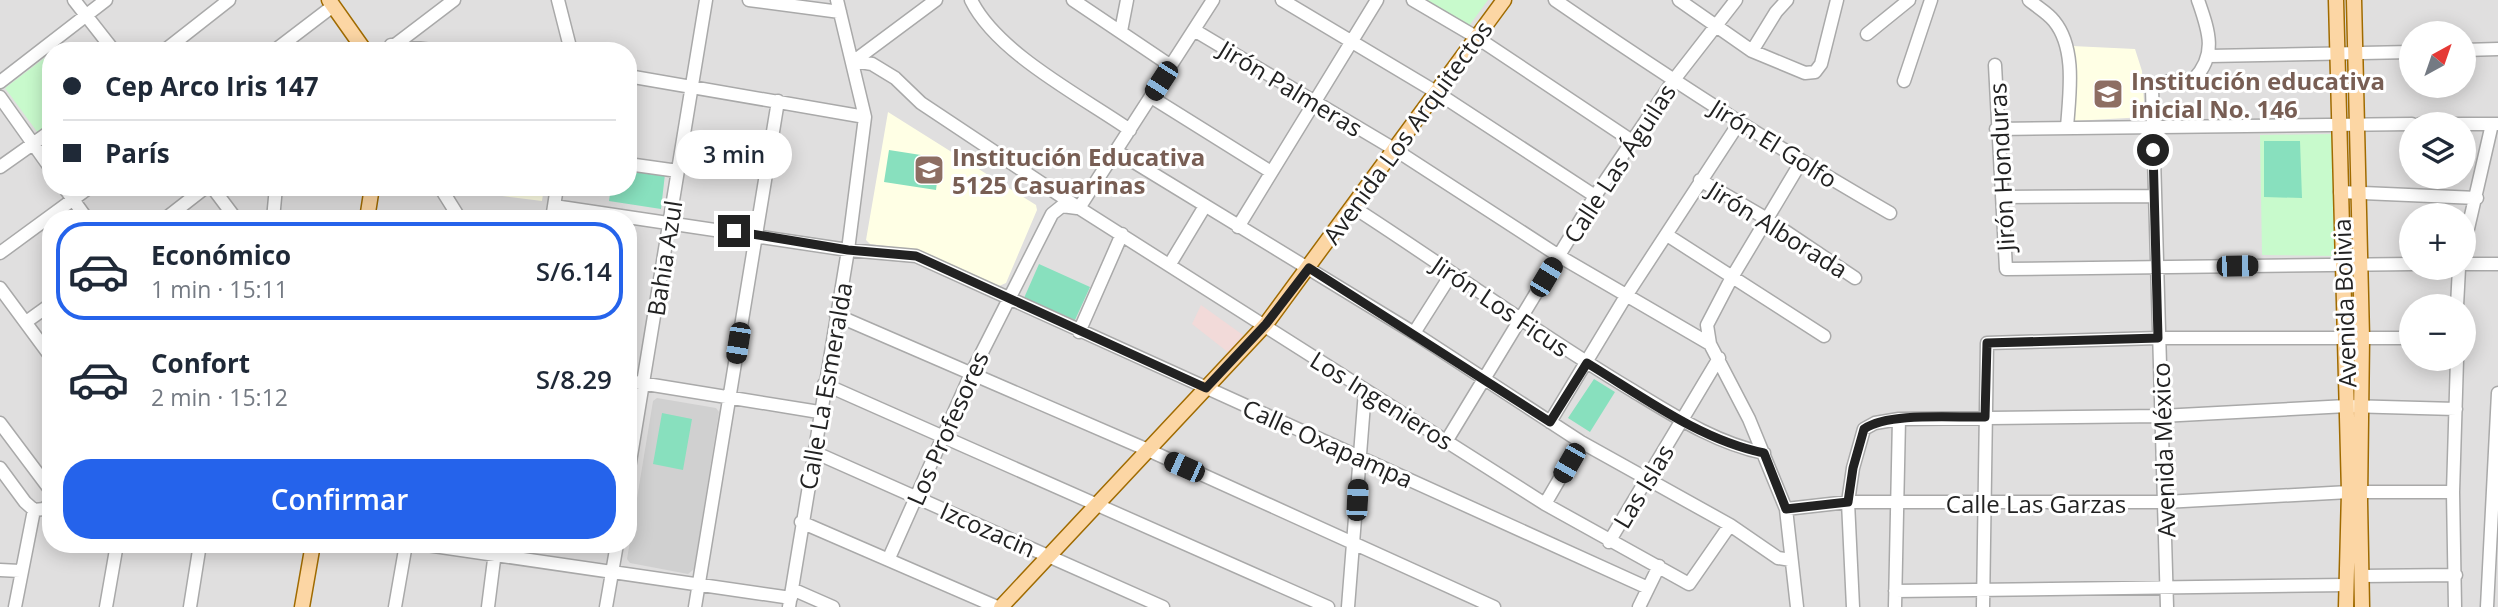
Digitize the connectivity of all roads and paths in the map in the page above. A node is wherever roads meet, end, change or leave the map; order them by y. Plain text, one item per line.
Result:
1 (74, 0) edge
2 (106, 0) edge
3 (229, 0) edge
4 (454, 0) edge
5 (558, 0) edge
6 (706, 0) edge
7 (749, 0) edge
8 (936, 0) edge
9 (971, 0) edge
10 (1073, 0) edge
11 (1127, 0) edge
12 (1212, 0) edge
13 (1282, 0) edge
14 (1377, 0) edge
15 (1413, 0) edge
16 (1504, 0) edge
17 (1555, 0) edge
18 (1679, 0) edge
19 (1736, 0) edge
20 (1787, 0) edge
21 (1837, 0) edge
22 (1909, 0) edge
23 (1931, 0) edge
24 (2029, 0) edge
25 (2198, 0) edge
26 (2336, 0) edge
27 (2354, 0) edge
28 (763, 1) edge
29 (331, 3) edge
30 (838, 6) edge
31 (86, 15) junction
32 (1714, 24) junction
33 (1194, 30) junction
34 (1121, 31) junction
35 (1867, 34) dead end
36 (1476, 37) junction
37 (51, 42) edge
38 (107, 42) edge
39 (175, 42) edge
40 (285, 42) edge
41 (359, 42) edge
42 (397, 42) edge
43 (569, 42) edge
44 (1351, 42) junction
45 (42, 49) edge
46 (2498, 49) edge
47 (2476, 50) edge
48 (1752, 51) junction
49 (2399, 52) edge
50 (2356, 54) junction
51 (2337, 55) junction
52 (2209, 56) junction
53 (854, 61) junction
54 (1995, 65) dead end
55 (1171, 66) junction
56 (637, 78) edge
57 (1673, 81) junction
58 (1904, 81) dead end
59 (0, 82) edge
60 (690, 89) junction
61 (1436, 92) junction
62 (0, 97) edge
63 (1151, 97) junction
64 (778, 100) junction
65 (1314, 103) junction
66 (865, 117) junction
67 (1739, 123) junction
68 (2399, 124) edge
69 (2476, 124) edge
70 (2495, 124) edge
71 (2339, 125) junction
72 (2357, 125) junction
73 (2152, 127) junction
74 (2067, 128) junction
75 (1996, 129) junction
76 (1130, 130) junction
77 (42, 137) edge
78 (1632, 141) junction
79 (32, 144) junction
80 (1394, 149) junction
81 (1116, 151) junction
82 (42, 157) edge
83 (1801, 162) junction
84 (637, 165) edge
85 (0, 167) edge
86 (678, 171) junction
87 (1271, 172) junction
88 (1700, 180) junction
89 (2340, 192) junction
90 (2358, 193) junction
91 (70, 196) edge
92 (78, 196) edge
93 (194, 196) edge
94 (1595, 196) junction
95 (2155, 196) junction
96 (2001, 197) junction
97 (2477, 198) junction
98 (73, 200) junction
99 (2476, 203) edge
100 (1205, 206) junction
101 (1353, 207) junction
102 (1079, 208) junction
103 (59, 210) edge
104 (80, 210) edge
105 (177, 210) edge
106 (1890, 213) dead end
107 (637, 219) edge
108 (1767, 219) junction
109 (670, 222) junction
110 (42, 223) edge
111 (1238, 226) junction
112 (756, 234) junction
113 (1122, 234) junction
114 (1667, 235) junction
115 (848, 250) junction
116 (0, 253) edge
117 (1559, 256) junction
118 (1170, 264) junction
119 (2343, 264) junction
120 (2360, 264) junction
121 (2399, 264) edge
122 (2476, 264) edge
123 (2498, 264) edge
124 (2157, 267) junction
125 (1309, 268) junction
126 (1452, 273) junction
127 (1855, 278) dead end
128 (1731, 279) junction
129 (0, 288) edge
130 (1626, 296) junction
131 (1007, 299) junction
132 (42, 310) edge
133 (836, 315) junction
134 (1521, 319) junction
135 (26, 321) junction
136 (1266, 324) junction
137 (1079, 332) junction
138 (1414, 333) junction
139 (1824, 336) dead end
140 (2158, 338) junction
141 (2346, 338) junction
142 (2362, 338) junction
143 (2399, 338) edge
144 (42, 344) edge
145 (1710, 344) junction
146 (1719, 358) junction
147 (1587, 363) junction
148 (2457, 371) edge
149 (971, 374) junction
150 (1485, 380) junction
151 (637, 383) edge
152 (643, 384) junction
153 (824, 384) junction
154 (1206, 388) junction
155 (1365, 391) junction
156 (2498, 393) edge
157 (729, 397) junction
158 (2354, 407) junction
159 (2456, 409) junction
160 (820, 412) junction
161 (2497, 414) edge
162 (2161, 416) junction
163 (1985, 417) junction
164 (1899, 419) junction
165 (637, 420) edge
166 (1683, 421) junction
167 (1550, 422) junction
168 (0, 423) edge
169 (942, 436) junction
170 (1447, 440) junction
171 (1581, 442) junction
172 (1148, 450) junction
173 (814, 452) junction
174 (1764, 453) junction
175 (1359, 456) junction
176 (0, 468) edge
177 (42, 479) edge
178 (1647, 481) junction
179 (2354, 492) junction
180 (2454, 492) junction
181 (915, 497) junction
182 (1848, 502) junction
183 (1899, 502) junction
184 (2165, 502) junction
185 (1545, 504) junction
186 (1983, 504) junction
187 (1097, 506) junction
188 (34, 509) junction
189 (42, 509) edge
190 (1786, 509) junction
191 (802, 522) junction
192 (1730, 525) junction
193 (1609, 542) junction
194 (1354, 544) junction
195 (115, 553) edge
196 (199, 553) edge
197 (311, 553) edge
198 (404, 553) edge
199 (495, 553) edge
200 (511, 553) edge
201 (615, 553) edge
202 (1049, 556) junction
203 (889, 558) junction
204 (1791, 560) junction
205 (1659, 566) junction
206 (0, 570) edge
207 (20, 571) junction
208 (612, 572) junction
209 (2456, 575) junction
210 (2361, 576) junction
211 (2347, 584) junction
212 (699, 585) junction
213 (2168, 586) junction
214 (1648, 588) junction
215 (1983, 589) junction
216 (1895, 591) junction
217 (791, 598) edge
218 (1155, 605) edge
219 (15, 607) edge
220 (106, 607) edge
221 (190, 607) edge
222 (302, 607) edge
223 (395, 607) edge
224 (488, 607) edge
225 (606, 607) edge
226 (695, 607) edge
227 (833, 607) edge
228 (999, 607) edge
229 (1328, 607) edge
230 (1348, 607) edge
231 (1494, 607) edge
232 (1639, 607) edge
233 (1797, 607) edge
234 (1853, 607) edge
235 (1895, 607) edge
236 (1983, 607) edge
237 (2167, 607) edge
238 (2346, 607) edge
239 (2362, 607) edge
240 (2455, 607) edge
241 (2487, 607) edge

1 - 31 street
2 - 31 street
3 - 39 street
4 - 42 street
5 - 43 street
6 - 60 street, Bahia Azul
7 - 28 street
8 - 53 street
9 - 76 street
10 - 34 street
11 - 34 street
12 - 33 street
13 - 44 street
14 - 44 street
15 - 36 street
16 - 36 main road, Avenida Los Arquitectos
17 - 57 street, Jirón El Golfo
18 - 32 street
19 - 32 street, Calle Las Águilas
20 - 48 street
21 - 48 street
22 - 35 street
23 - 58 street
24 - 74 street
25 - 52 street
26 - 51 main road, Avenida Bolivia
27 - 50 main road, Avenida Bolivia
28 - 30 street
29 - 40 street
29 - 41 main road
30 - 53 street, Calle La Esmeralda
31 - 37 street
31 - 38 street
32 - 48 street
32 - 57 street, Calle Las Águilas
33 - 55 street
33 - 65 street, Jirón Palmeras
34 - 55 street
36 - 61 main road, Avenida Los Arquitectos
36 - 78 street
44 - 61 street
44 - 65 street
45 - 59 street
46 - 47 street
49 - 50 street
50 - 51 street
50 - 72 main road, Avenida Bolivia
51 - 52 street
51 - 71 main road, Avenida Bolivia
52 - 73 street, Avenida México
53 - 66 street, Calle La Esmeralda
53 - 102 street, Los Ingenieros
54 - 75 street, Jirón Honduras
55 - 63 street
56 - 60 street
57 - 67 street, Jirón El Golfo
57 - 78 street, Calle Las Águilas
60 - 64 street
60 - 86 street, Bahia Azul
61 - 80 main road, Avenida Los Arquitectos
61 - 94 street
62 - 79 street
63 - 76 street
63 - 87 street
64 - 66 street
64 - 112 street
65 - 80 street, Jirón Palmeras
65 - 87 street
66 - 115 street, Calle La Esmeralda
67 - 83 street, Jirón El Golfo
67 - 88 street
68 - 72 street
69 - 70 street
70 - 97 street
71 - 72 street
71 - 73 street
71 - 89 main road, Avenida Bolivia
72 - 90 main road, Avenida Bolivia
73 - 74 street
73 - 95 street, Avenida México
74 - 75 street
75 - 96 street, Jirón Honduras
76 - 81 street
77 - 79 street
78 - 94 street, Calle Las Águilas
79 - 82 street
79 - 85 street
80 - 101 main road, Avenida Los Arquitectos
80 - 117 street, Jirón Palmeras
81 - 100 street
81 - 102 street
83 - 106 street, Jirón El Golfo
83 - 108 street
84 - 86 street
86 - 109 street, Bahia Azul
87 - 111 street
88 - 108 street, Jirón Alborada
88 - 114 street
89 - 90 street
89 - 119 main road, Avenida Bolivia
90 - 97 street
90 - 120 main road, Avenida Bolivia
91 - 98 street
92 - 98 street
93 - 105 street
94 - 117 street, Calle Las Águilas
95 - 96 street
95 - 124 street, Avenida México
96 - 124 street, Jirón Honduras
97 - 99 street
98 - 103 street
98 - 104 street
100 - 111 street
100 - 118 street
101 - 125 main road, Avenida Los Arquitectos
101 - 126 street, Jirón Los Ficus
102 - 113 street, Los Ingenieros
102 - 131 street, Los Profesores
107 - 109 street, Calle Oxapampa
108 - 127 street, Jirón Alborada
108 - 128 street
109 - 112 street, Calle Oxapampa
109 - 152 street, Bahia Azul
110 - 116 street
111 - 125 street
112 - 115 street, Calle Oxapampa
112 - 157 street
113 - 118 street, Los Ingenieros
113 - 137 street
114 - 128 street
114 - 130 street
115 - 131 street, Calle Oxapampa
115 - 133 street, Calle La Esmeralda
117 - 130 street, Jirón Palmeras
117 - 134 street, Calle Las Águilas
118 - 136 street, Los Ingenieros
119 - 120 street
119 - 124 street
119 - 141 main road, Avenida Bolivia
120 - 121 street
120 - 142 main road, Avenida Bolivia
122 - 123 street
124 - 140 street, Avenida México
125 - 136 main road, Avenida Los Arquitectos
125 - 138 street
126 - 134 street, Jirón Los Ficus
126 - 138 street
128 - 139 street
128 - 145 street
129 - 135 street
130 - 145 street, Jirón Palmeras
130 - 147 street
131 - 137 street, Calle Oxapampa
131 - 149 street, Los Profesores
132 - 135 street
133 - 149 street
133 - 153 street, Calle La Esmeralda
134 - 147 street, Jirón Los Ficus
134 - 150 street, Calle Las Águilas
135 - 144 street
136 - 154 main road, Avenida Los Arquitectos
136 - 155 street, Los Ingenieros
137 - 154 street, Calle Oxapampa
138 - 150 street
140 - 141 street
140 - 162 street, Avenida México
140 - 163 street
141 - 142 street
141 - 158 main road, Avenida Bolivia
142 - 143 street
142 - 158 main road, Avenida Bolivia
145 - 146 street
146 - 166 street, Las Islas
146 - 174 street
147 - 166 street, Jirón Los Ficus
147 - 167 street
148 - 159 street
149 - 169 street, Los Profesores
149 - 172 street
150 - 167 street
150 - 170 street, Calle Las Águilas
151 - 152 street
152 - 157 street
152 - 165 street, Bahia Azul
153 - 160 street, Calle La Esmeralda
153 - 169 street
154 - 172 main road, Avenida Los Arquitectos
154 - 175 street, Calle Oxapampa
155 - 170 street, Los Ingenieros
155 - 175 street
156 - 161 street
157 - 160 street
157 - 212 street
158 - 159 street
158 - 162 street
158 - 179 main road, Avenida Bolivia
159 - 180 street
160 - 173 street, Calle La Esmeralda
161 - 241 street
162 - 163 street
162 - 184 street, Avenida México
163 - 164 street
163 - 186 street
164 - 182 street
164 - 183 street
166 - 174 street, Jirón Los Ficus
166 - 178 street, Las Islas
167 - 171 street
168 - 177 street
169 - 181 street, Los Profesores
169 - 187 street
170 - 185 street, Los Ingenieros
171 - 178 street
171 - 185 street
172 - 187 main road, Avenida Los Arquitectos
172 - 194 street
173 - 181 street, Izcozacin
173 - 191 street, Calle La Esmeralda
174 - 190 street
175 - 194 street
175 - 214 street, Calle Oxapampa
176 - 188 street
178 - 192 street
178 - 193 street, Las Islas
179 - 180 street, Calle Las Garzas
179 - 184 street, Calle Las Garzas
179 - 210 main road, Avenida Bolivia
179 - 211 main road, Avenida Bolivia
180 - 209 street
181 - 202 street, Izcozacin
181 - 203 street, Los Profesores
182 - 183 street, Calle Las Garzas
182 - 190 street, Calle Las Garzas
182 - 234 street
183 - 186 street, Calle Las Garzas
183 - 216 street
184 - 186 street, Calle Las Garzas
184 - 213 street, Avenida México
185 - 193 street, Los Ingenieros
186 - 215 street
187 - 202 main road, Avenida Los Arquitectos
187 - 229 street
188 - 189 street
188 - 207 street
190 - 204 street
191 - 203 street
191 - 217 street, Calle La Esmeralda
192 - 204 street
192 - 205 street, Los Ingenieros
193 - 205 street, Los Ingenieros
194 - 230 street
194 - 231 street
195 - 220 street
196 - 221 street
197 - 222 main road
198 - 223 street
199 - 224 street
200 - 208 street
201 - 208 street
202 - 218 street, Izcozacin
202 - 228 main road, Avenida Los Arquitectos
203 - 228 street
204 - 233 street
205 - 214 street
206 - 207 street
207 - 219 street
208 - 212 street
208 - 225 street
209 - 210 street
209 - 240 street
210 - 239 main road, Avenida Bolivia
211 - 213 street
211 - 238 main road, Avenida Bolivia
212 - 217 street
212 - 226 street
213 - 215 street
213 - 237 street, Avenida México
214 - 232 street
215 - 216 street
215 - 236 street
216 - 235 street
217 - 227 street

